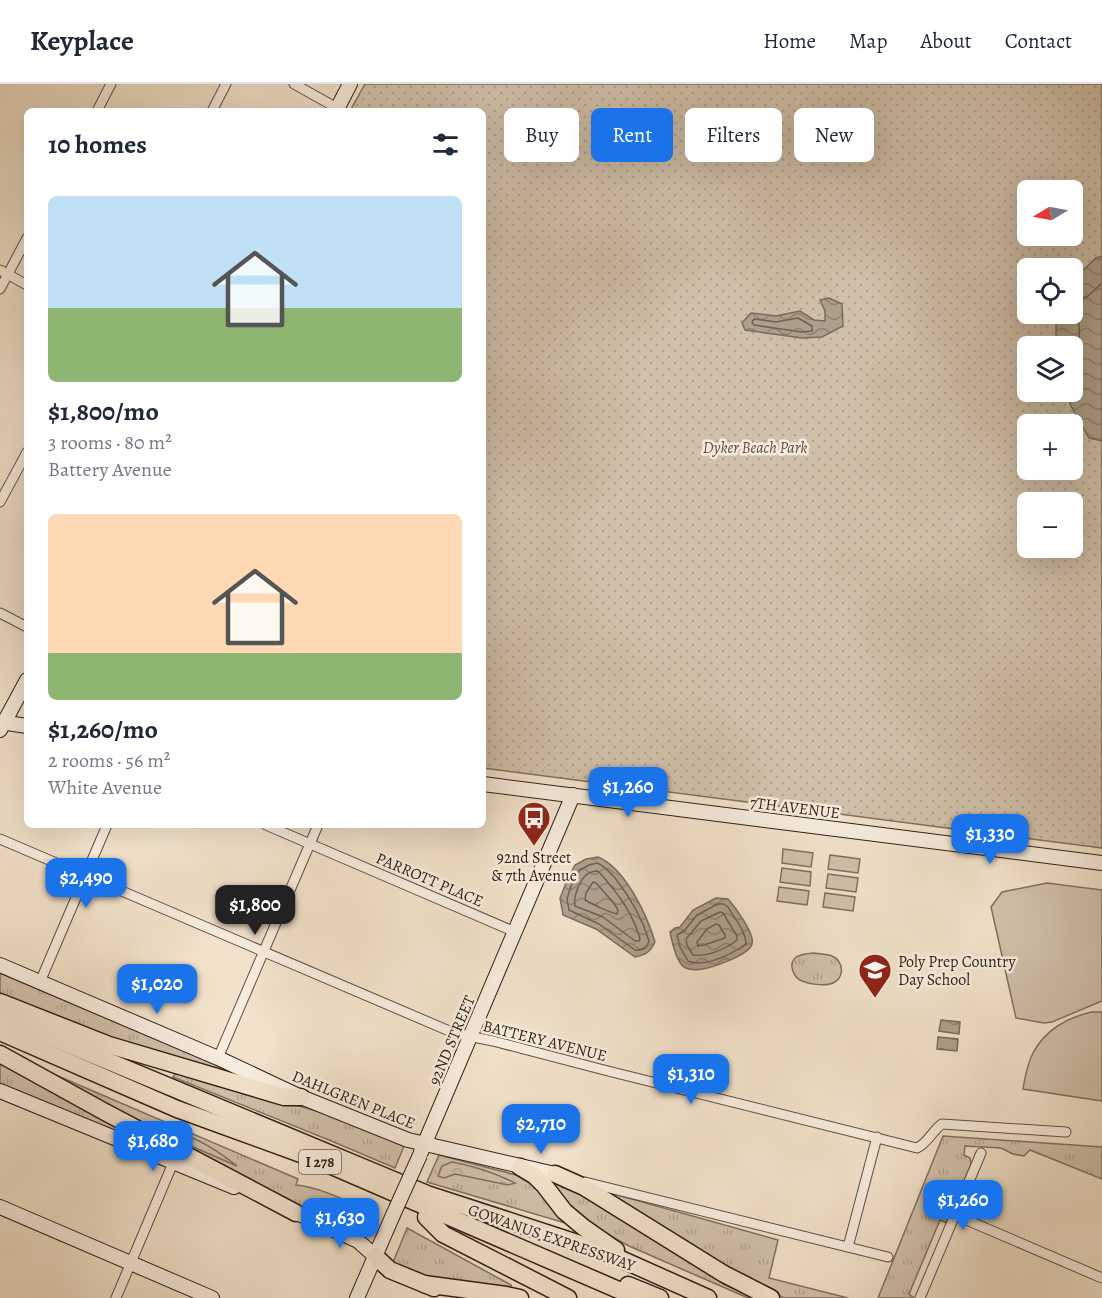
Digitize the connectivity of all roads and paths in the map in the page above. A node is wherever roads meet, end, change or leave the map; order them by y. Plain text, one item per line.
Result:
1 (111, 84) edge
2 (226, 84) edge
3 (294, 84) edge
4 (351, 84) edge
5 (99, 108) edge
6 (214, 108) edge
7 (335, 108) edge
8 (338, 108) edge
9 (24, 242) edge
10 (4, 272) edge
11 (24, 283) edge
12 (0, 289) edge
13 (24, 458) edge
14 (0, 502) edge
15 (0, 613) edge
16 (24, 625) edge
17 (24, 685) edge
18 (1, 725) edge
19 (24, 726) edge
20 (486, 784) edge
21 (573, 795) junction
22 (106, 828) edge
23 (273, 828) edge
24 (317, 828) edge
25 (0, 839) edge
26 (310, 844) junction
27 (1102, 863) edge
28 (86, 875) junction
29 (515, 932) junction
30 (264, 952) junction
31 (0, 965) edge
32 (40, 982) junction
33 (0, 1002) edge
34 (0, 1016) edge
35 (0, 1032) edge
36 (471, 1036) junction
37 (0, 1043) edge
38 (0, 1054) edge
39 (218, 1058) junction
40 (0, 1091) edge
41 (301, 1097) junction
42 (1066, 1132) dead end
43 (876, 1137) junction
44 (422, 1149) junction
45 (981, 1153) dead end
46 (173, 1163) junction
47 (520, 1167) junction
48 (555, 1174) junction
49 (427, 1194) junction
50 (0, 1207) edge
51 (296, 1213) junction
52 (955, 1215) junction
53 (426, 1217) junction
54 (848, 1247) junction
55 (378, 1248) junction
56 (888, 1257) dead end
57 (131, 1263) junction
58 (660, 1276) junction
59 (1102, 1278) edge
60 (424, 1284) junction
61 (116, 1298) edge
62 (212, 1298) edge
63 (357, 1298) edge
64 (457, 1298) edge
65 (520, 1298) edge
66 (568, 1298) edge
67 (616, 1298) edge
68 (637, 1298) edge
69 (660, 1298) edge
70 (708, 1298) edge
71 (771, 1298) edge
72 (920, 1298) edge

1 - 5 street
2 - 6 street
3 - 7 street
4 - 8 main road
9 - 10 street
10 - 11 street
10 - 12 street
13 - 14 street
15 - 16 street
17 - 18 main road
18 - 19 main road
20 - 21 main road, 7TH AVENUE
21 - 27 main road, 7TH AVENUE
21 - 29 main road, 92ND STREET
22 - 28 street
23 - 26 street, PARROTT PLACE
24 - 26 street
25 - 28 street, BATTERY AVENUE
26 - 29 street, PARROTT PLACE
26 - 30 street
28 - 30 street, BATTERY AVENUE
28 - 32 street
29 - 36 main road, 92ND STREET
30 - 36 street, BATTERY AVENUE
30 - 39 street
31 - 32 main road, DAHLGREN PLACE
32 - 39 main road, DAHLGREN PLACE
33 - 41 highway
34 - 49 highway, GOWANUS EXPRESSWAY / I 278
35 - 68 highway, I 278
36 - 43 street, BATTERY AVENUE
36 - 44 main road, 92ND STREET
37 - 53 highway, GOWANUS EXPRESSWAY / I 278
38 - 51 highway
39 - 41 main road, DAHLGREN PLACE
40 - 46 main road
41 - 44 main road, DAHLGREN PLACE
42 - 43 street, BATTERY AVENUE
43 - 54 street
44 - 47 main road, DAHLGREN PLACE
44 - 55 main road, 92ND STREET, bridge
45 - 52 street
46 - 51 main road
46 - 57 street
47 - 48 main road, DAHLGREN PLACE
47 - 58 highway
48 - 54 street, DAHLGREN PLACE
48 - 71 highway
49 - 58 highway, GOWANUS EXPRESSWAY / I 278
49 - 69 highway, GOWANUS EXPRESSWAY / I 278
50 - 57 main road
51 - 55 main road
52 - 59 street
52 - 72 street
53 - 66 highway, GOWANUS EXPRESSWAY / I 278
53 - 67 highway, GOWANUS EXPRESSWAY / I 278
54 - 56 street, DAHLGREN PLACE
55 - 60 highway
55 - 63 main road, 92ND STREET
57 - 61 street
57 - 62 main road
58 - 70 highway, GOWANUS EXPRESSWAY / I 278
60 - 64 highway
60 - 65 highway

